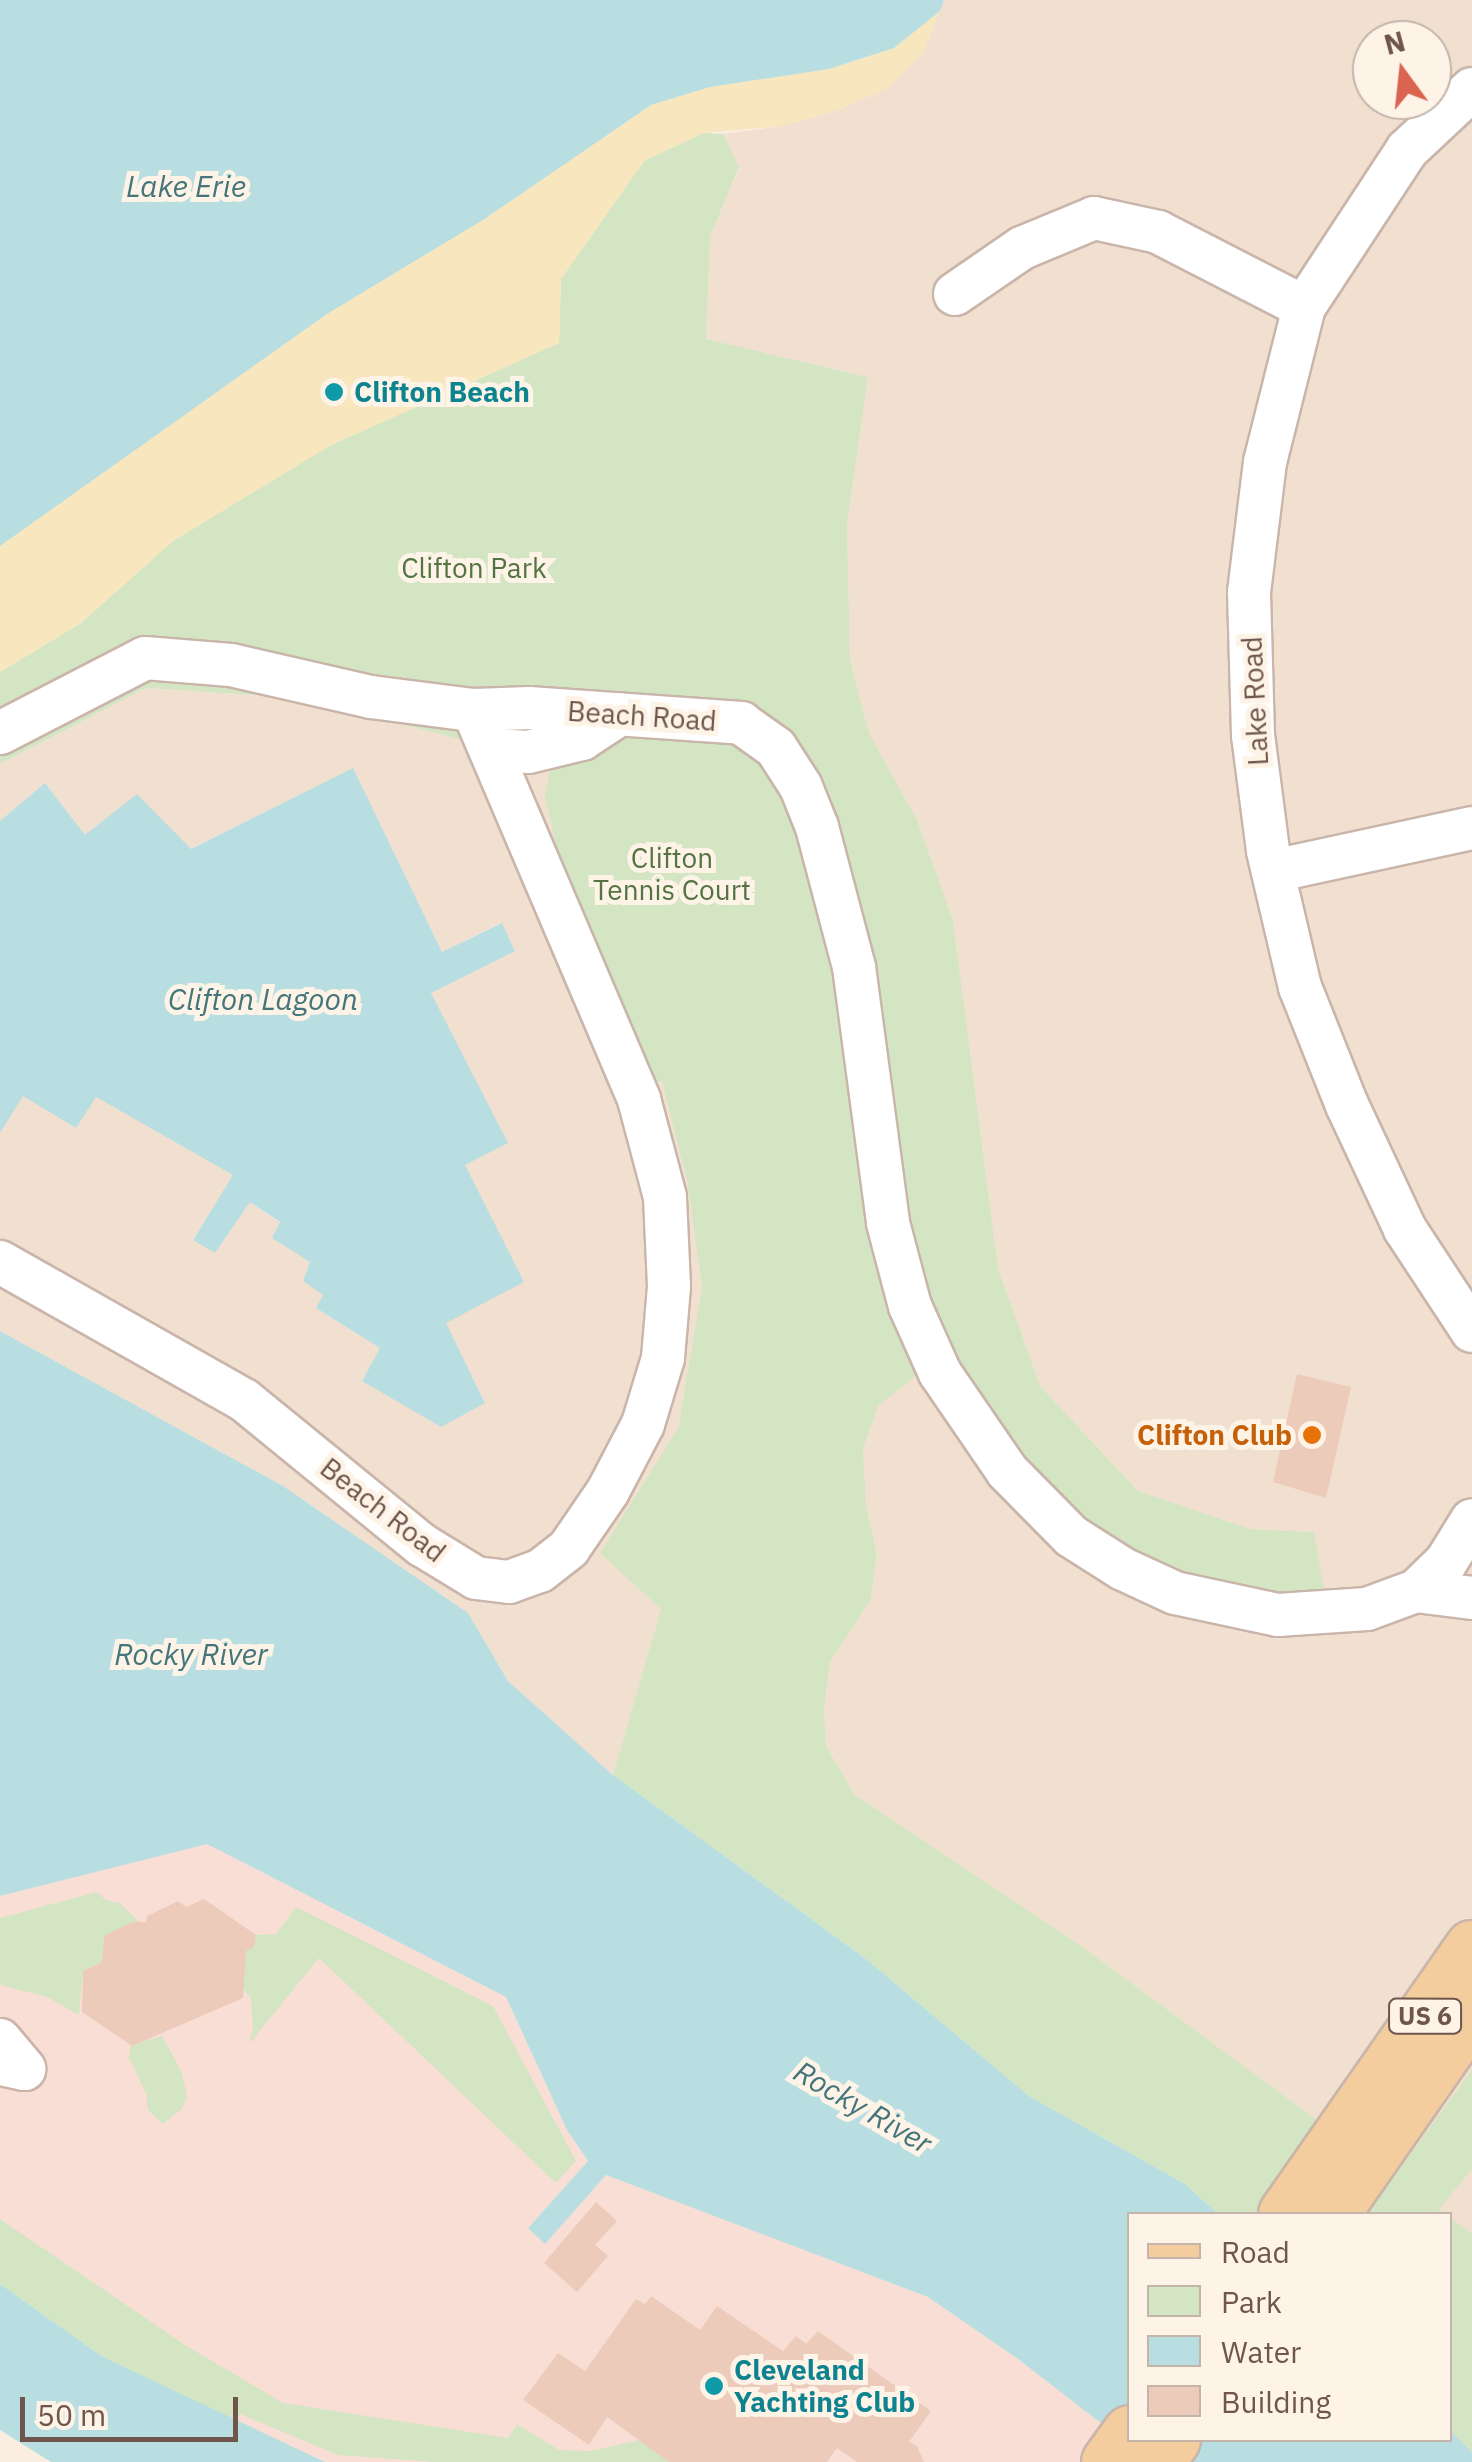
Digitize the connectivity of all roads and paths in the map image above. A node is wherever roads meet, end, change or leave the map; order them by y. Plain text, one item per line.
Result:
1 (1472, 89) edge
2 (955, 294) dead end
3 (1304, 307) junction
4 (473, 710) junction
5 (620, 714) junction
6 (0, 732) edge
7 (492, 750) junction
8 (1472, 828) edge
9 (1273, 871) junction
10 (0, 1262) edge
11 (1472, 1331) edge
12 (1472, 1520) edge
13 (1416, 1591) junction
14 (1472, 1598) edge
15 (1472, 1947) edge
16 (1472, 2016) edge
17 (0, 2040) edge
18 (0, 2064) edge
19 (1393, 2097) junction
20 (1287, 2212) edge
21 (1334, 2212) edge
22 (1127, 2436) edge
23 (1108, 2462) edge

1 - 3 street, Lake Road
2 - 3 street
3 - 9 street, Lake Road
4 - 5 street, Beach Road
4 - 6 street, Beach Road
4 - 7 street, Beach Road
5 - 7 street
5 - 13 street, Beach Road
7 - 10 street, Beach Road
8 - 9 street
9 - 11 street, Lake Road
12 - 13 street, Beach Road
13 - 14 street, Beach Road
15 - 19 main road, US 6
16 - 19 main road, US 6
17 - 18 street
19 - 20 main road, US 6
19 - 21 main road, US 6
22 - 23 main road

